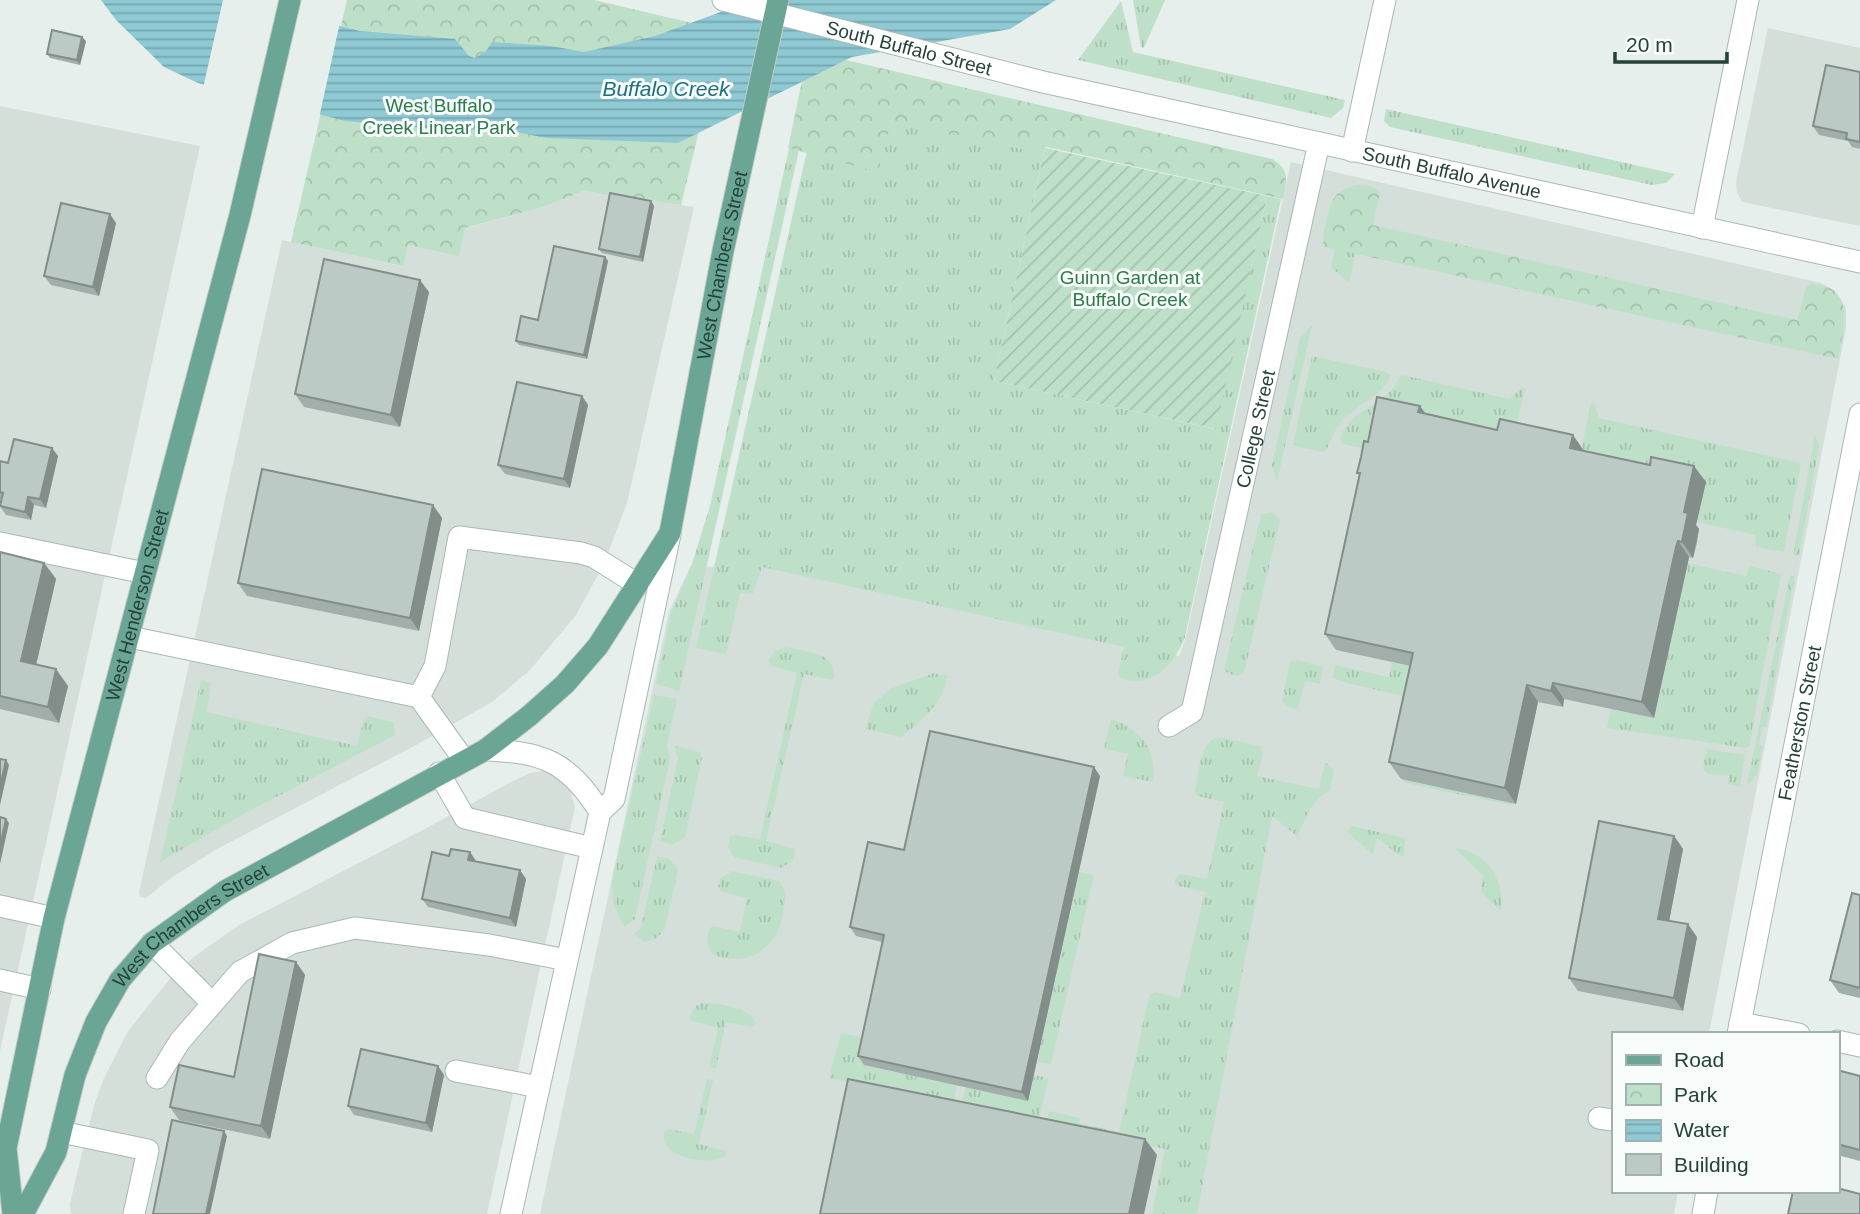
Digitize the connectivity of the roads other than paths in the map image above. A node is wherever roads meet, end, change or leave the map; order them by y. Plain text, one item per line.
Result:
1 (290, 0) edge
2 (724, 0) edge
3 (1385, 0) edge
4 (1748, 0) edge
5 (776, 7) edge
6 (1043, 82) joint
7 (1319, 143) junction
8 (1352, 151) junction
9 (1702, 228) junction
10 (1860, 262) edge
11 (1860, 414) edge
12 (670, 533) junction
13 (0, 543) edge
14 (145, 573) junction
15 (638, 584) junction
16 (130, 638) junction
17 (419, 697) junction
18 (1169, 726) dead end
19 (485, 750) junction
20 (464, 760) junction
21 (439, 773) junction
22 (600, 812) junction
23 (592, 848) junction
24 (0, 906) edge
25 (54, 918) junction
26 (152, 943) junction
27 (568, 960) junction
28 (0, 980) edge
29 (40, 989) junction
30 (212, 1003) junction
31 (1739, 1028) edge
32 (1779, 1032) edge
33 (1839, 1041) edge
34 (1860, 1046) edge
35 (456, 1071) dead end
36 (157, 1078) dead end
37 (539, 1087) junction
38 (61, 1132) junction
39 (1707, 1193) edge
40 (13, 1214) edge
41 (23, 1214) edge
42 (134, 1214) edge
43 (512, 1214) edge
44 (1703, 1214) edge

1 - 14 main road, West Henderson Street
2 - 5 street, South Buffalo Street
3 - 8 street
4 - 9 street
5 - 6 street, South Buffalo Street
5 - 12 main road, West Chambers Street
6 - 7 street, South Buffalo Avenue
7 - 8 street, South Buffalo Avenue
7 - 18 street, College Street
8 - 9 street, South Buffalo Avenue
9 - 10 street, South Buffalo Avenue
11 - 31 street, Featherston Street
12 - 15 main road, West Chambers Street
12 - 22 street, West Chambers Street
13 - 14 street
14 - 16 main road, West Henderson Street
15 - 17 street
15 - 19 main road, West Chambers Street
16 - 17 street
16 - 25 main road, West Henderson Street
17 - 20 street
19 - 20 main road, West Chambers Street
19 - 22 street, West Chambers Street
20 - 21 main road, West Chambers Street
21 - 23 street
21 - 26 main road, West Chambers Street
22 - 23 street, West Chambers Street
23 - 27 street, West Chambers Street
24 - 25 street
25 - 29 main road, West Henderson Street
26 - 30 street
26 - 38 main road, West Chambers Street
27 - 30 street
27 - 37 street, West Chambers Street
28 - 29 street
29 - 40 main road, West Henderson Street
30 - 36 street
31 - 32 street
33 - 34 street
35 - 37 street
37 - 43 street, West Chambers Street
38 - 41 main road, West Chambers Street
38 - 42 street
39 - 44 street

